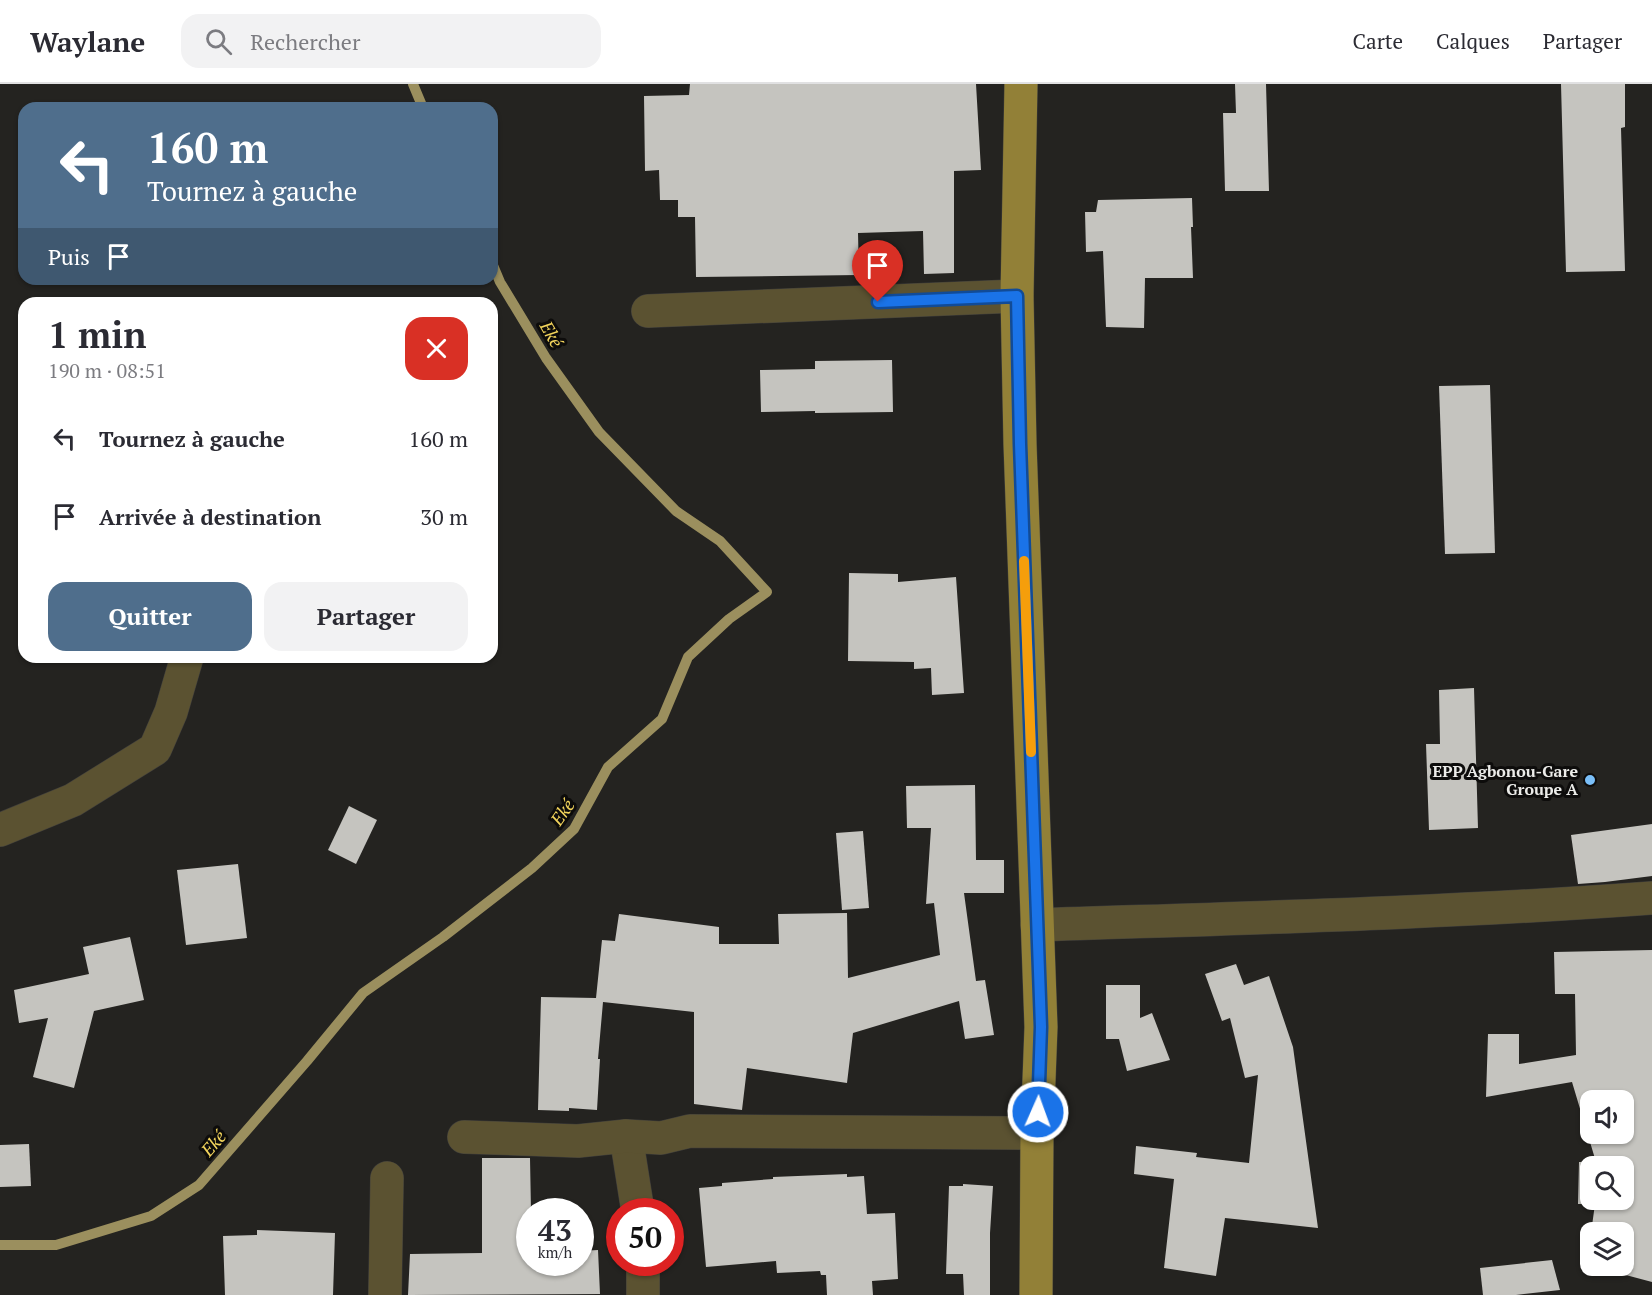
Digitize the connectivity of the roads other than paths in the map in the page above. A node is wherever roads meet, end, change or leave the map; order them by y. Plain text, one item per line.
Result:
1 (1021, 84) edge
2 (1017, 296) junction
3 (648, 311) dead end
4 (185, 663) edge
5 (0, 830) edge
6 (1652, 898) edge
7 (1037, 925) junction
8 (1037, 1133) junction
9 (626, 1136) junction
10 (464, 1137) dead end
11 (387, 1178) dead end
12 (636, 1198) edge
13 (643, 1276) edge
14 (385, 1295) edge
15 (643, 1295) edge
16 (1036, 1295) edge

1 - 2 main road
2 - 3 street
2 - 7 main road
4 - 5 street
6 - 7 street
7 - 8 main road
8 - 9 street
8 - 16 main road
9 - 10 street
9 - 12 street
11 - 14 street
13 - 15 street

